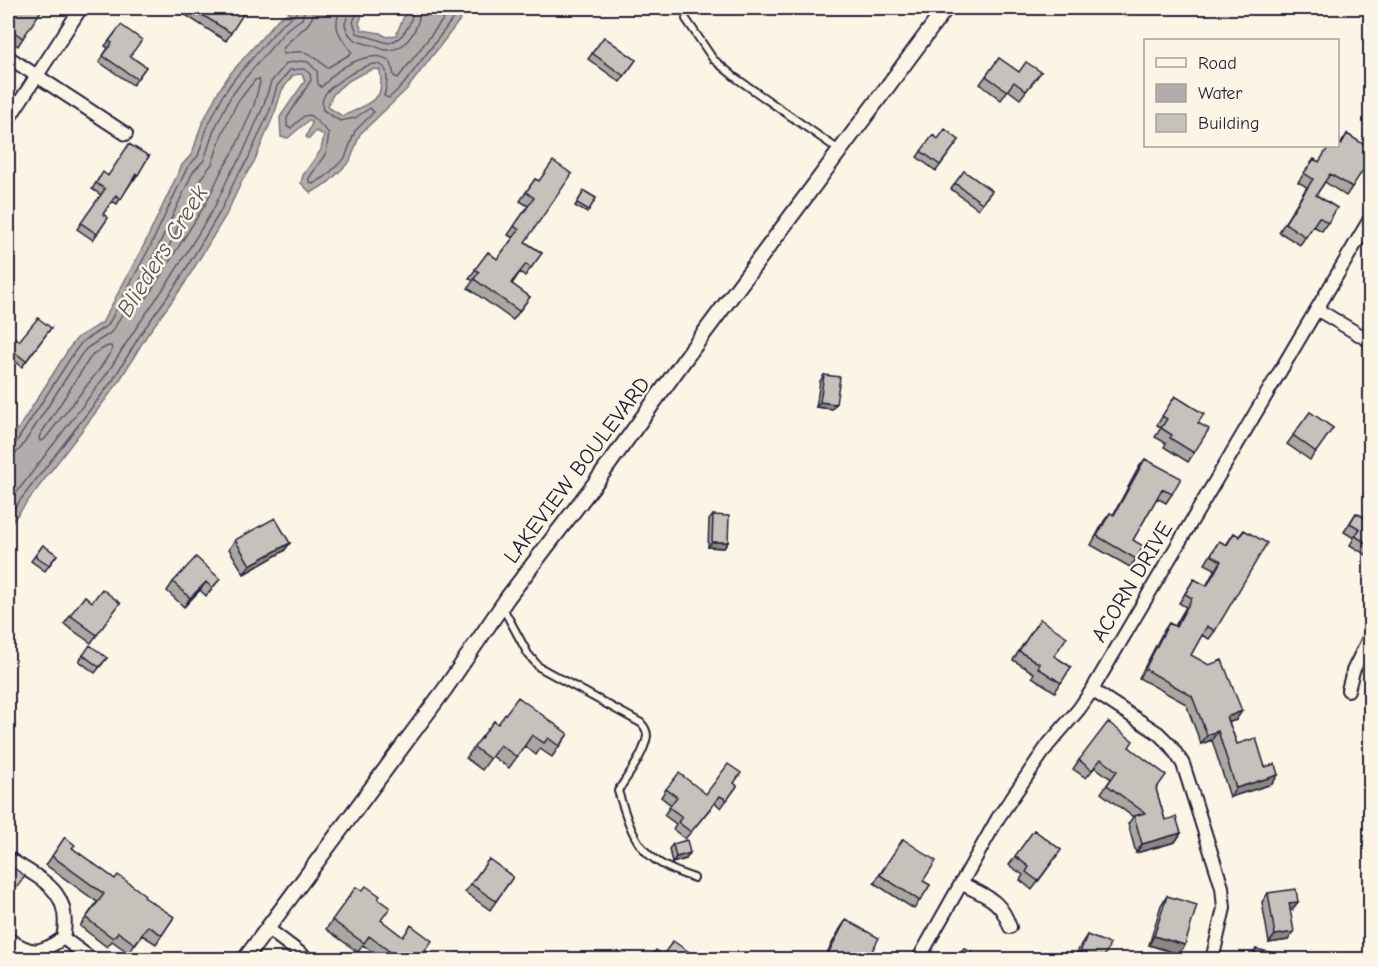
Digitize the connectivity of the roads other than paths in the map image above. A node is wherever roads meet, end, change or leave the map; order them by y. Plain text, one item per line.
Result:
1 (81, 8) edge
2 (946, 8) edge
3 (686, 20) dead end
4 (8, 57) edge
5 (36, 75) junction
6 (8, 120) edge
7 (126, 134) dead end
8 (840, 151) junction
9 (1371, 219) edge
10 (1318, 310) junction
11 (1371, 341) edge
12 (502, 606) junction
13 (1371, 636) edge
14 (1092, 690) junction
15 (1348, 690) dead end
16 (8, 858) edge
17 (694, 878) dead end
18 (961, 883) junction
19 (1010, 927) dead end
20 (268, 928) junction
21 (63, 938) junction
22 (8, 939) edge
23 (93, 960) edge
24 (244, 960) edge
25 (309, 960) edge
26 (918, 960) edge
27 (1212, 960) edge

1 - 5 street
2 - 8 street, LAKEVIEW BOULEVARD
3 - 8 lane
4 - 5 street
5 - 6 street
5 - 7 street
8 - 12 street, LAKEVIEW BOULEVARD
9 - 10 street, ACORN DRIVE
10 - 11 street
10 - 14 street, ACORN DRIVE
12 - 17 lane
12 - 20 street, LAKEVIEW BOULEVARD
13 - 15 street
14 - 18 street, ACORN DRIVE
14 - 27 street
16 - 21 street
18 - 19 street
18 - 26 street, ACORN DRIVE
20 - 24 street, LAKEVIEW BOULEVARD
20 - 25 street
21 - 22 street
21 - 23 street

